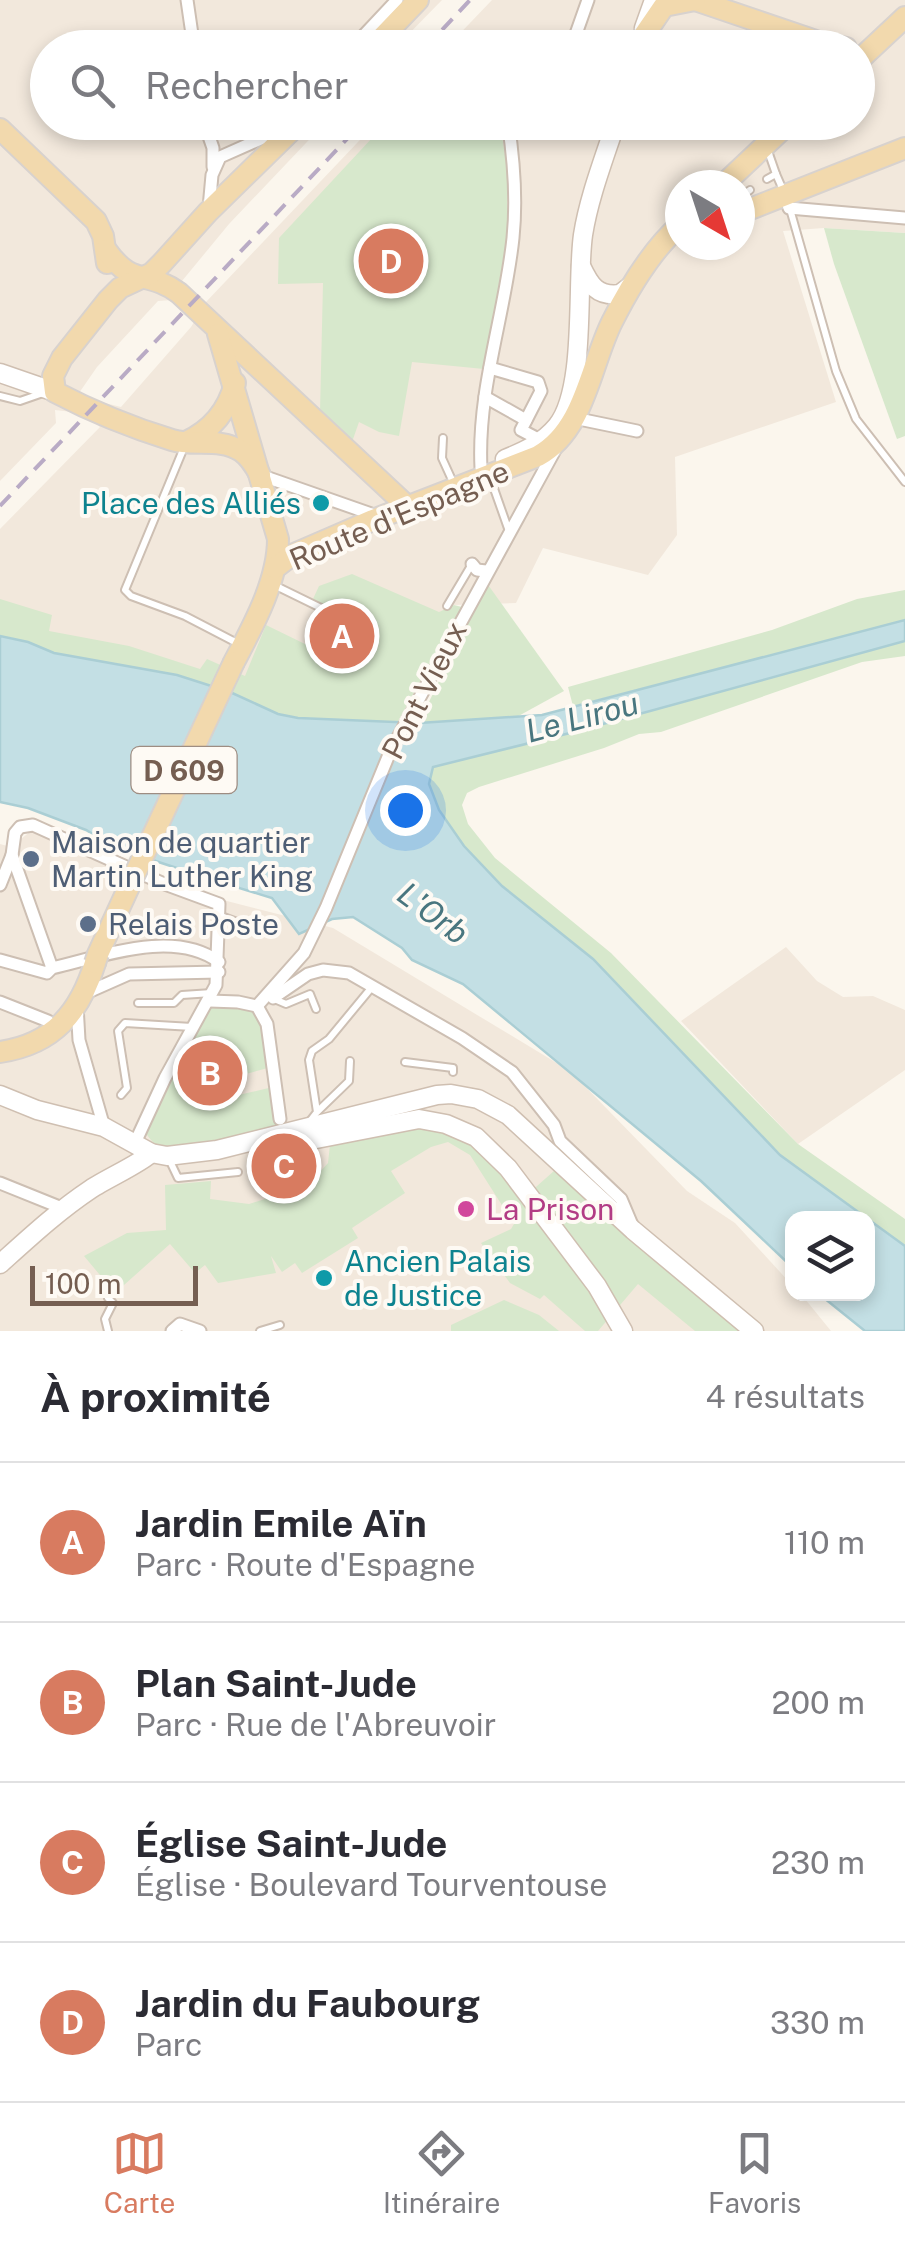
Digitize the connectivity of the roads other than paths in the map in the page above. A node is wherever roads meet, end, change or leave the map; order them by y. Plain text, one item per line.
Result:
1 (188, 0) edge
2 (397, 0) edge
3 (418, 0) edge
4 (588, 0) edge
5 (695, 0) edge
6 (659, 3) edge
7 (905, 17) edge
8 (192, 30) edge
9 (369, 30) edge
10 (389, 30) edge
11 (577, 30) edge
12 (646, 30) edge
13 (778, 30) edge
14 (880, 40) junction
15 (875, 42) edge
16 (875, 45) edge
17 (0, 129) edge
18 (210, 140) edge
19 (212, 140) edge
20 (255, 140) edge
21 (282, 140) edge
22 (511, 140) edge
23 (611, 140) edge
24 (771, 140) edge
25 (766, 145) junction
26 (234, 148) junction
27 (905, 148) edge
28 (257, 166) junction
29 (739, 170) edge
30 (776, 174) junction
31 (212, 175) junction
32 (766, 180) dead end
33 (787, 202) junction
34 (755, 209) edge
35 (208, 212) junction
36 (905, 218) edge
37 (665, 242) edge
38 (106, 250) junction
39 (665, 251) edge
40 (650, 260) junction
41 (580, 266) junction
42 (141, 278) junction
43 (635, 283) junction
44 (178, 293) junction
45 (108, 300) junction
46 (215, 328) junction
47 (62, 358) junction
48 (256, 368) junction
49 (490, 368) junction
50 (4, 374) edge
51 (234, 386) junction
52 (52, 389) junction
53 (0, 396) edge
54 (485, 398) junction
55 (574, 418) junction
56 (526, 420) junction
57 (637, 431) dead end
58 (443, 438) dead end
59 (186, 442) junction
60 (540, 448) junction
61 (260, 475) junction
62 (486, 476) junction
63 (452, 480) junction
64 (905, 482) edge
65 (530, 494) junction
66 (413, 500) junction
67 (380, 517) junction
68 (510, 534) junction
69 (472, 564) joint
70 (486, 571) junction
71 (272, 576) junction
72 (447, 606) dead end
73 (320, 608) dead end
74 (239, 654) junction
75 (7, 849) edge
76 (0, 885) edge
77 (221, 916) junction
78 (245, 924) dead end
79 (0, 960) edge
80 (219, 967) junction
81 (52, 968) junction
82 (373, 986) junction
83 (211, 997) junction
84 (77, 998) junction
85 (272, 998) junction
86 (0, 1002) edge
87 (138, 1003) dead end
88 (256, 1006) junction
89 (316, 1009) dead end
90 (54, 1023) junction
91 (192, 1027) junction
92 (79, 1040) junction
93 (0, 1042) edge
94 (0, 1052) edge
95 (350, 1061) dead end
96 (405, 1062) dead end
97 (453, 1072) dead end
98 (0, 1095) edge
99 (122, 1095) dead end
100 (318, 1112) junction
101 (280, 1119) dead end
102 (104, 1128) junction
103 (304, 1129) junction
104 (217, 1150) junction
105 (151, 1151) junction
106 (238, 1172) dead end
107 (0, 1183) edge
108 (62, 1208) junction
109 (634, 1230) junction
110 (0, 1264) edge
111 (113, 1290) dead end
112 (280, 1325) dead end
113 (108, 1331) edge
114 (172, 1331) edge
115 (200, 1331) edge
116 (260, 1331) edge
117 (623, 1331) edge
118 (754, 1331) edge

1 - 8 street
2 - 9 street
3 - 10 main road
4 - 11 street
5 - 6 main road
5 - 13 main road
6 - 12 main road
7 - 14 main road
14 - 15 main road
14 - 16 main road
17 - 38 main road
18 - 31 street
19 - 26 street
20 - 26 street
21 - 28 main road
22 - 49 street
23 - 41 main road
24 - 25 main road
25 - 29 main road
25 - 30 lane
26 - 31 street
27 - 33 main road
28 - 35 main road
28 - 44 main road
30 - 32 lane
30 - 33 lane
31 - 35 street
33 - 34 main road
33 - 36 street
33 - 64 lane
35 - 42 main road
37 - 40 main road
38 - 42 main road
38 - 45 main road
39 - 40 main road
40 - 43 main road
41 - 43 main road
41 - 60 main road
42 - 44 main road
42 - 45 main road
43 - 55 main road
44 - 46 main road
45 - 47 main road
46 - 48 main road
46 - 51 main road
47 - 50 main road
47 - 52 main road
48 - 51 main road
48 - 66 main road
49 - 54 street
49 - 56 street
50 - 52 main road
51 - 59 main road
51 - 61 main road
52 - 53 lane
52 - 59 main road
54 - 56 street
54 - 62 street
55 - 57 street
55 - 60 main road
56 - 60 street
58 - 63 lane
59 - 61 main road
59 - 74 lane
60 - 62 main road, Route d'Espagne
60 - 65 street, Pont Vieux
60 - 65 street
60 - 66 main road, Route d'Espagne
61 - 67 street
61 - 71 main road
62 - 63 main road, Route d'Espagne
62 - 68 lane
63 - 66 main road, Route d'Espagne
65 - 68 street, Pont Vieux
66 - 67 main road, Route d'Espagne
67 - 71 main road, Route d'Espagne
68 - 70 street, Pont Vieux
69 - 70 street
69 - 72 lane
70 - 88 street, Pont Vieux
71 - 73 lane
71 - 74 main road, Route d'Espagne / D 609
74 - 84 main road, D 609, bridge
75 - 76 street
75 - 77 street
75 - 81 street
77 - 78 lane
77 - 80 street
79 - 81 street
80 - 81 street
80 - 83 street
80 - 84 street
82 - 85 street
82 - 100 lane
82 - 109 street
83 - 87 lane
83 - 88 street
83 - 91 street
84 - 90 main road
84 - 92 street
85 - 88 street
85 - 89 lane
86 - 90 street
88 - 101 street
90 - 92 street
90 - 93 main road
90 - 94 main road
91 - 99 lane
91 - 105 street
92 - 102 street
95 - 100 lane
96 - 97 lane
98 - 102 main road
100 - 103 lane
102 - 105 main road
103 - 104 main road
103 - 109 main road
104 - 105 main road
104 - 117 main road
105 - 106 lane
105 - 108 main road
107 - 108 street
108 - 110 main road
109 - 118 main road
111 - 113 lane
112 - 116 lane
114 - 115 street

